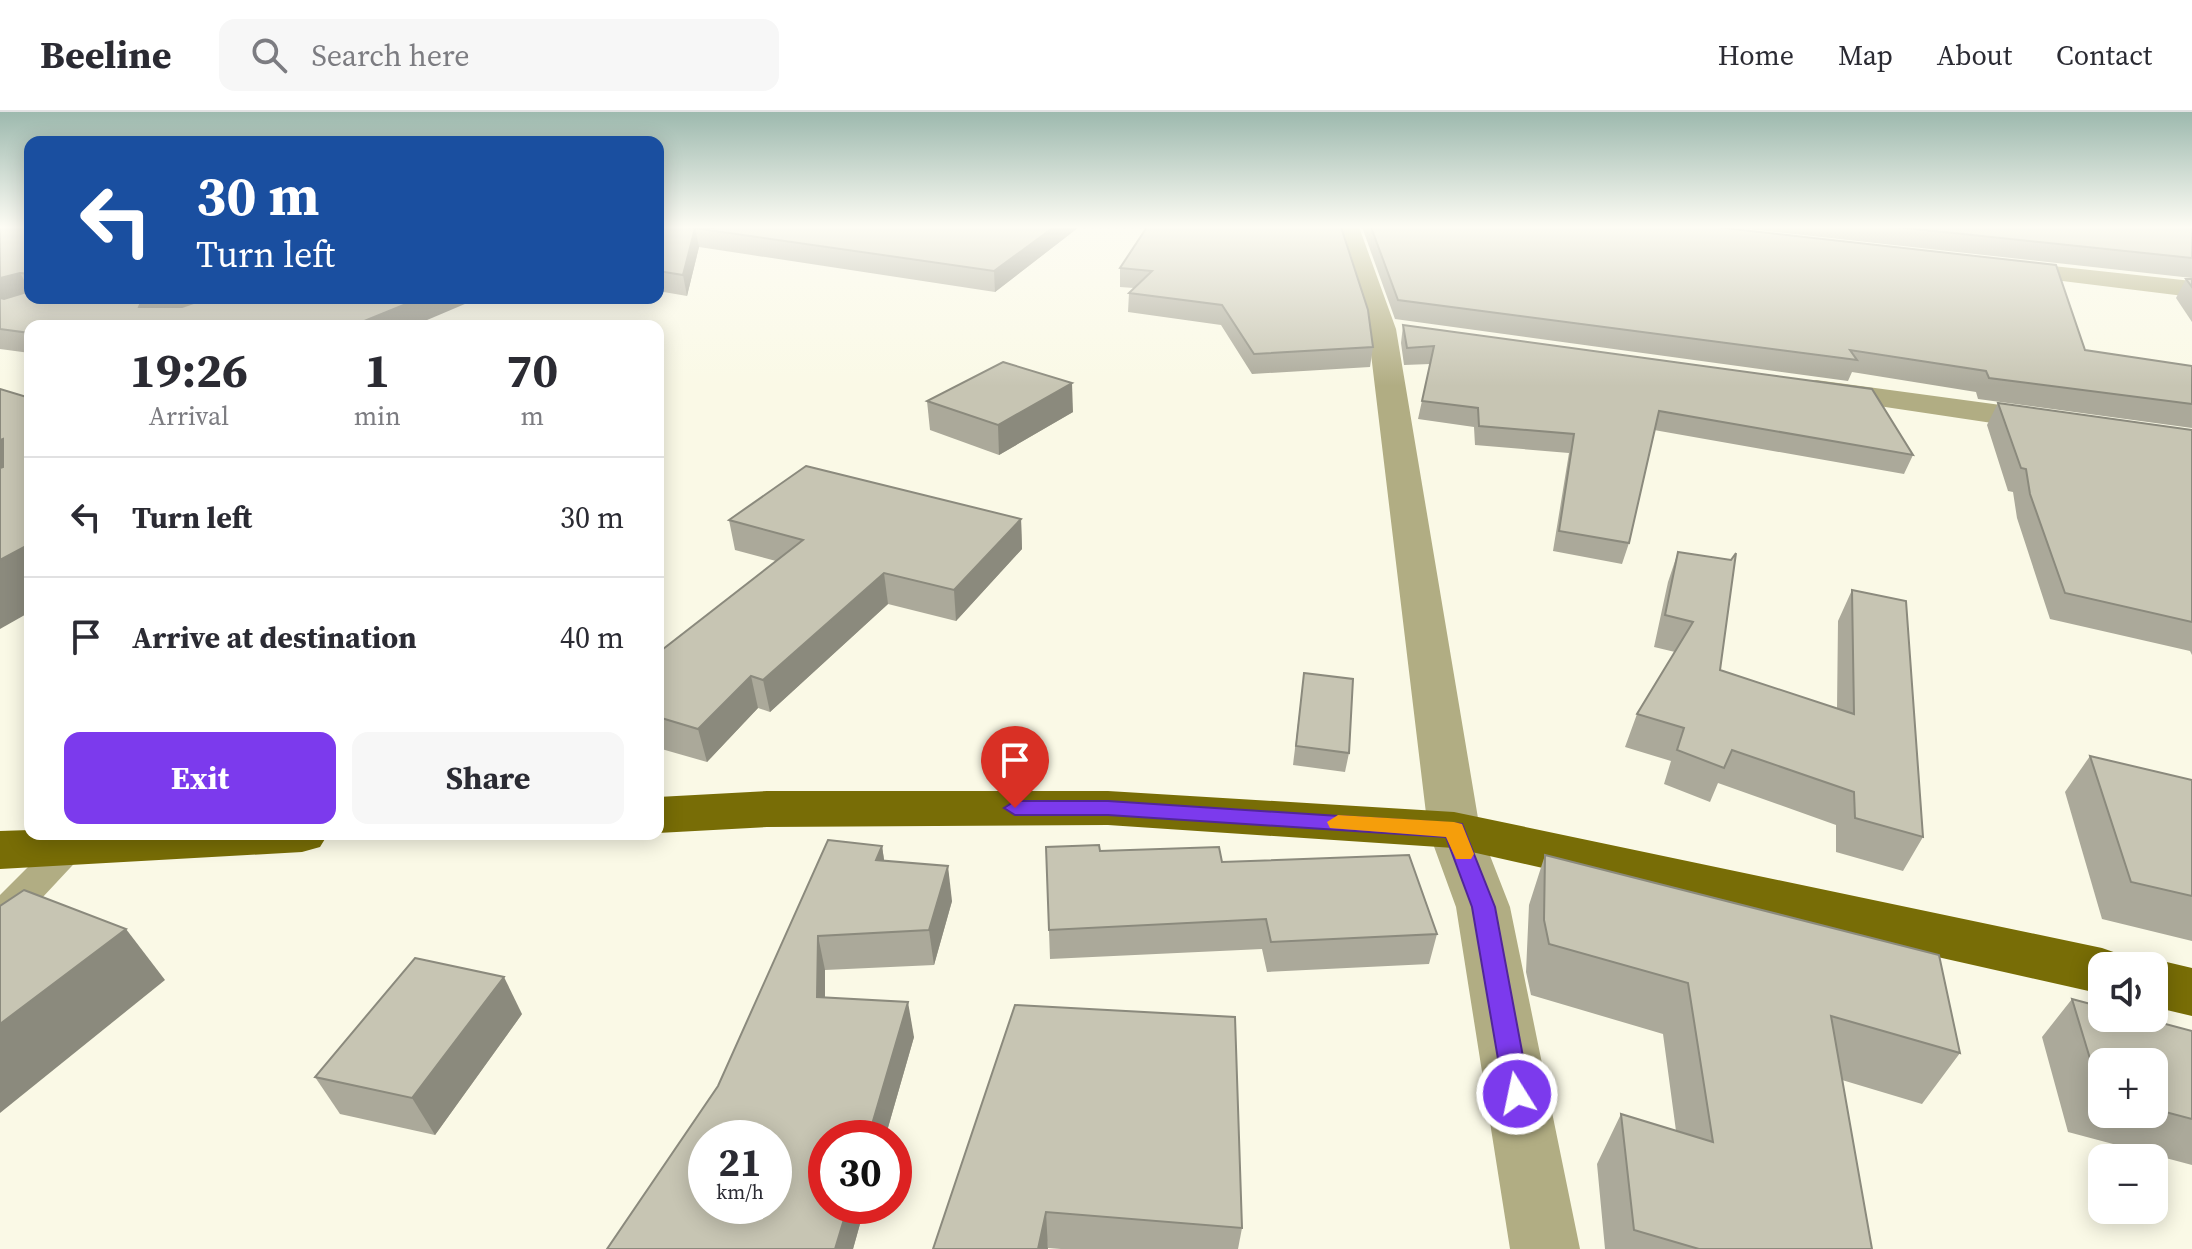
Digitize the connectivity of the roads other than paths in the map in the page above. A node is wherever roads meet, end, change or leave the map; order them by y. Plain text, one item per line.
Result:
1 (1373, 280) edge
2 (2114, 280) edge
3 (2192, 289) edge
4 (1786, 384) edge
5 (2078, 425) edge
6 (664, 815) edge
7 (1454, 830) junction
8 (164, 840) edge
9 (72, 844) junction
10 (0, 850) edge
11 (0, 919) edge
12 (2088, 968) edge
13 (2168, 986) edge
14 (2192, 992) edge
15 (1545, 1249) edge

1 - 7 street
2 - 3 street
4 - 5 street
6 - 7 main road
7 - 12 main road
7 - 15 street
8 - 9 main road
9 - 10 main road
9 - 11 lane
13 - 14 main road

